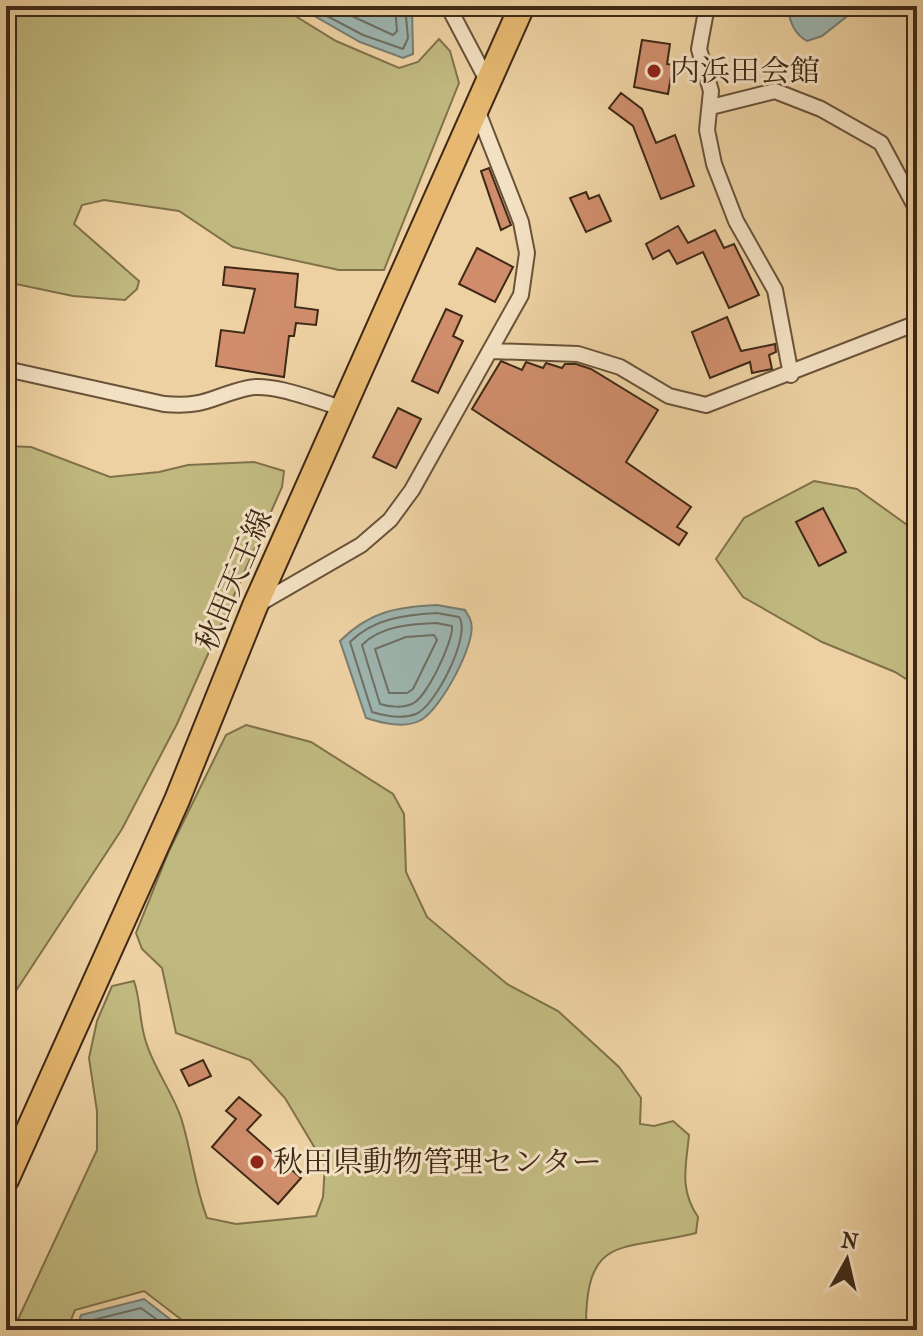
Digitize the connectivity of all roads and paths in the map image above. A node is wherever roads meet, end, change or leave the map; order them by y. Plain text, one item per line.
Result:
1 (448, 6) edge
2 (522, 6) edge
3 (707, 6) edge
4 (489, 84) junction
5 (711, 107) junction
6 (478, 112) junction
7 (917, 210) edge
8 (917, 323) edge
9 (491, 351) junction
10 (6, 369) edge
11 (791, 375) junction
12 (345, 409) junction
13 (255, 606) junction
14 (6, 1180) edge

1 - 4 street
2 - 4 main road, 秋田天王線
3 - 5 street
4 - 6 main road, 秋田天王線
5 - 7 street
5 - 11 street
6 - 9 street
6 - 12 main road, 秋田天王線
8 - 11 street
9 - 11 street
9 - 13 street
10 - 12 street
12 - 13 main road, 秋田天王線
13 - 14 main road, 秋田天王線

